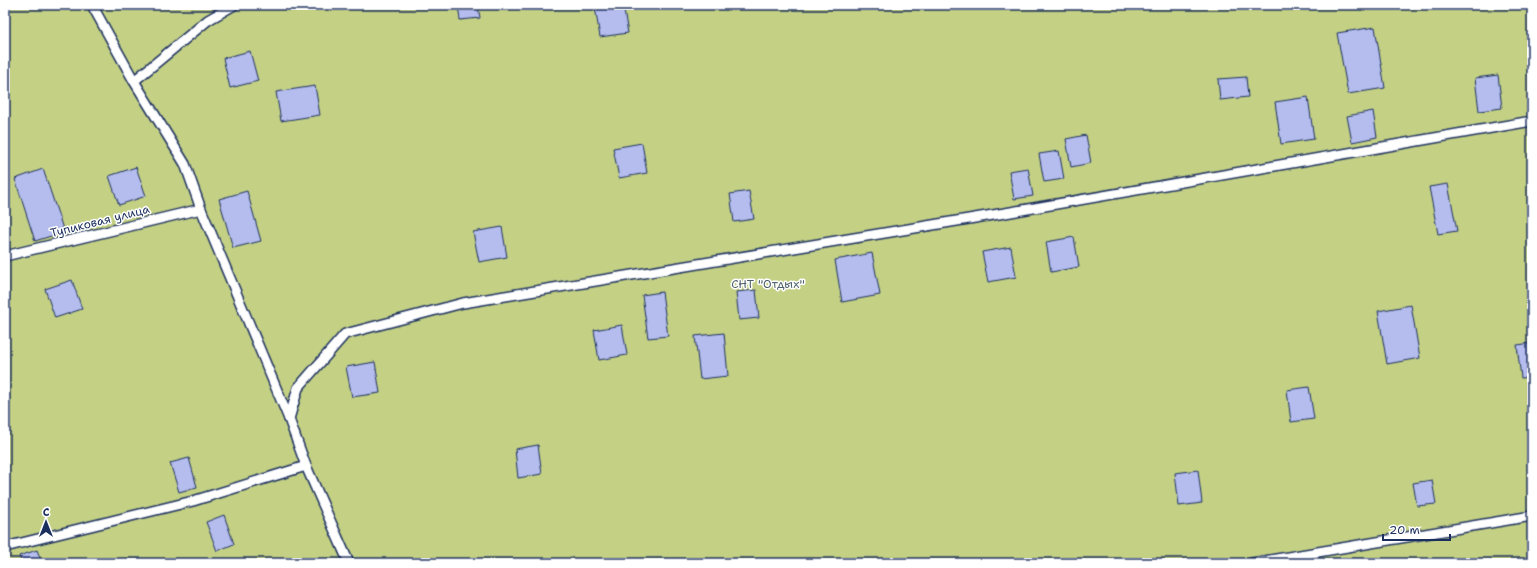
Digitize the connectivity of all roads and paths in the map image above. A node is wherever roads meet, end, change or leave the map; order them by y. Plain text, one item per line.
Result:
1 (92, 5) edge
2 (234, 5) edge
3 (134, 80) junction
4 (1532, 121) edge
5 (201, 209) junction
6 (5, 256) edge
7 (289, 419) junction
8 (306, 466) junction
9 (1532, 516) edge
10 (5, 547) edge
11 (348, 563) edge
12 (1252, 563) edge

1 - 3 lane
2 - 3 lane
3 - 5 lane
4 - 7 lane
5 - 6 lane, Тупиковая улица
5 - 7 lane
7 - 8 lane
8 - 10 lane
8 - 11 lane
9 - 12 lane

